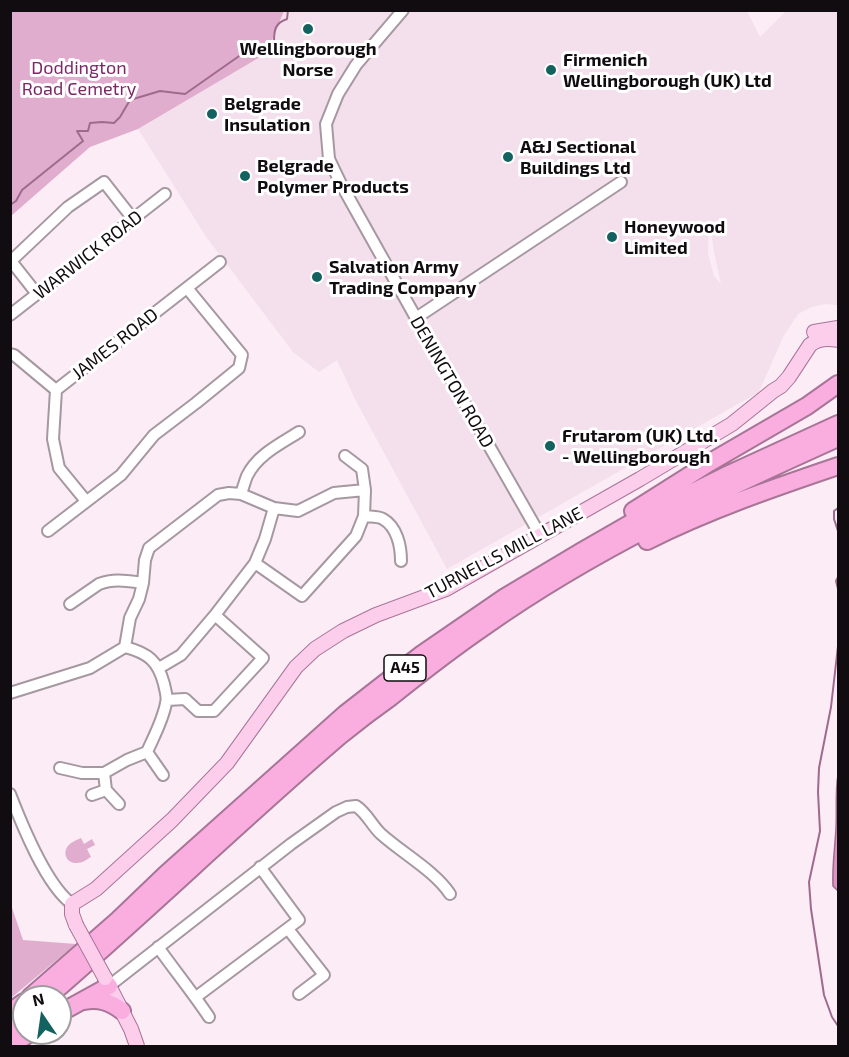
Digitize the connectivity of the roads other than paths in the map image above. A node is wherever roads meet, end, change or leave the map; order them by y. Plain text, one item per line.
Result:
1 (403, 10) edge
2 (621, 182) dead end
3 (165, 194) dead end
4 (133, 219) junction
5 (220, 262) dead end
6 (187, 288) junction
7 (37, 294) junction
8 (10, 315) edge
9 (416, 318) junction
10 (838, 328) edge
11 (838, 340) edge
12 (10, 354) edge
13 (838, 384) edge
14 (56, 390) junction
15 (773, 391) junction
16 (838, 424) edge
17 (299, 432) dead end
18 (838, 438) edge
19 (345, 456) dead end
20 (838, 466) edge
21 (365, 490) junction
22 (241, 494) junction
23 (86, 501) junction
24 (274, 508) junction
25 (364, 516) junction
26 (48, 531) dead end
27 (540, 535) junction
28 (401, 561) dead end
29 (255, 563) junction
30 (143, 583) junction
31 (505, 597) junction
32 (70, 604) dead end
33 (215, 615) junction
34 (485, 626) junction
35 (125, 647) junction
36 (159, 668) junction
37 (10, 693) edge
38 (167, 700) junction
39 (147, 752) junction
40 (60, 768) dead end
41 (104, 772) junction
42 (163, 775) dead end
43 (106, 790) junction
44 (10, 794) edge
45 (92, 795) dead end
46 (119, 804) dead end
47 (260, 867) junction
48 (450, 894) dead end
49 (72, 904) junction
50 (288, 929) junction
51 (158, 947) junction
52 (107, 982) junction
53 (44, 985) edge
54 (62, 985) edge
55 (299, 994) dead end
56 (196, 997) junction
57 (82, 1001) junction
58 (72, 1007) edge
59 (122, 1011) junction
60 (209, 1017) dead end
61 (137, 1047) edge

1 - 9 street, DENINGTON ROAD
2 - 9 street
3 - 4 street, WARWICK ROAD
4 - 7 street, WARWICK ROAD
4 - 7 street
5 - 6 street, JAMES ROAD
6 - 14 street, JAMES ROAD
6 - 23 street
7 - 8 street, WARWICK ROAD
9 - 27 street, DENINGTON ROAD
10 - 15 main road, TURNELLS MILL LANE
11 - 15 main road, TURNELLS MILL LANE
12 - 14 street, JAMES ROAD
13 - 31 highway, A45
14 - 23 street
15 - 27 main road, TURNELLS MILL LANE
16 - 31 highway, A45
17 - 22 street
18 - 34 highway, A45
19 - 21 street
20 - 34 highway, A45
21 - 24 street
21 - 25 street
22 - 24 street
22 - 30 street
23 - 26 street
24 - 29 street
25 - 28 street
25 - 29 street
27 - 49 main road, TURNELLS MILL LANE
29 - 33 street
30 - 32 street
30 - 35 street
31 - 53 highway, A45
33 - 36 street
33 - 38 street
34 - 54 highway, A45
35 - 36 street
35 - 37 street
36 - 38 street
38 - 39 street
39 - 41 street
39 - 42 street
40 - 41 street
41 - 43 street
43 - 45 street
43 - 46 street
44 - 49 street
47 - 48 street
47 - 50 street
47 - 51 street
49 - 52 main road, bridge
50 - 55 street
50 - 56 street
51 - 52 street
51 - 56 street
52 - 57 highway
52 - 59 main road
56 - 60 street
57 - 58 highway
57 - 59 highway
59 - 61 main road

